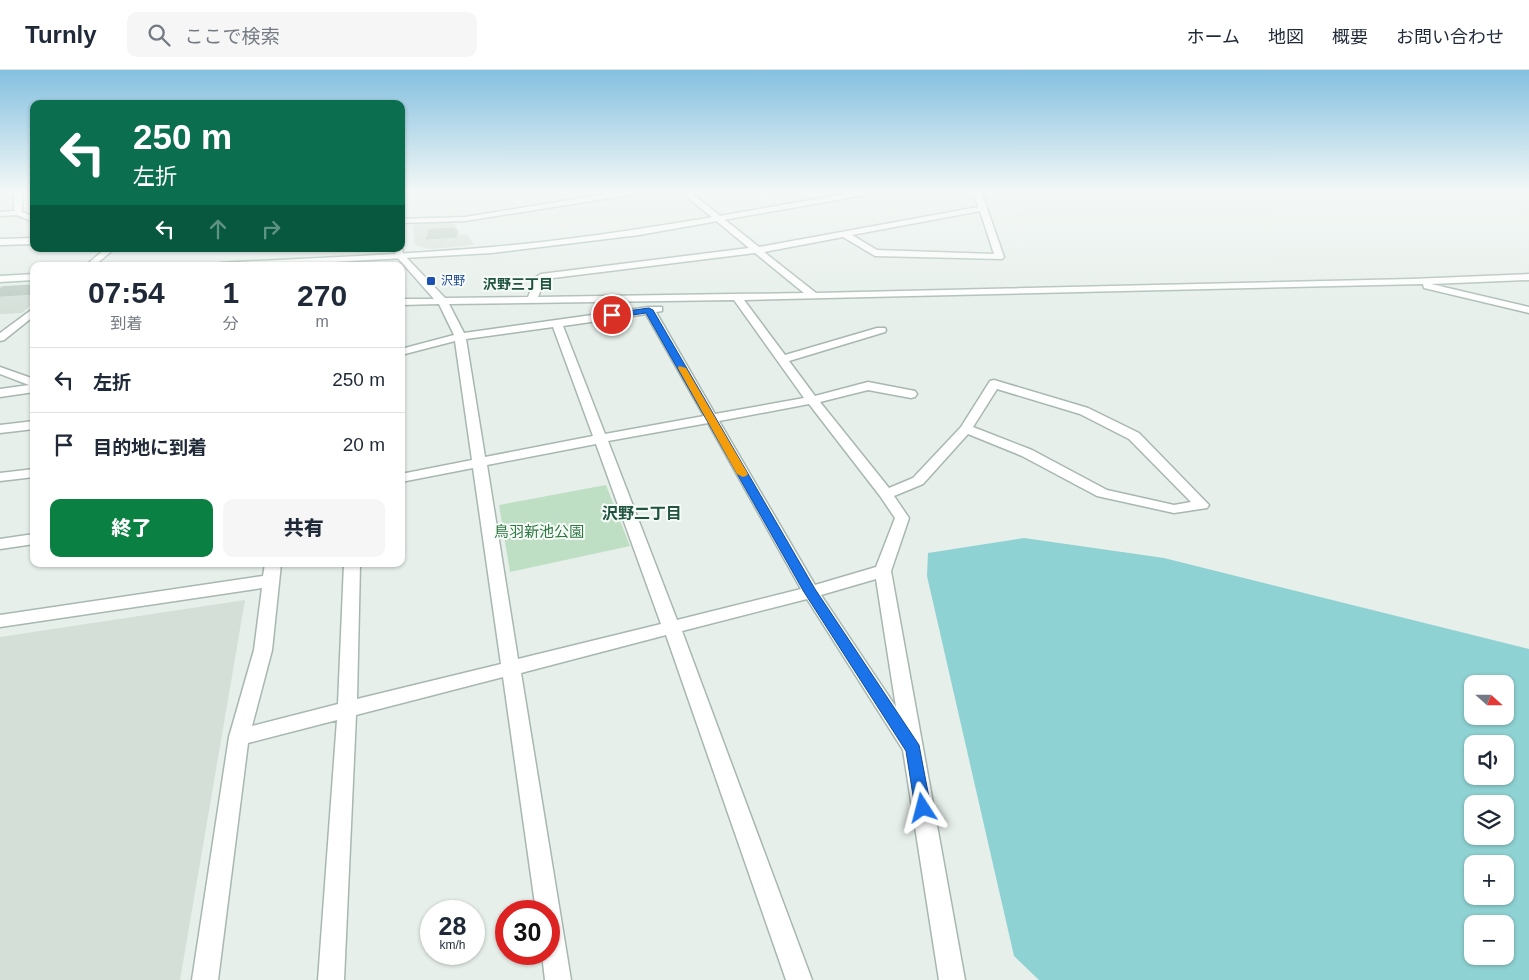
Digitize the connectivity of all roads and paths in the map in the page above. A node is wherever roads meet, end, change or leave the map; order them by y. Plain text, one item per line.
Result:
1 (628, 233) edge
2 (737, 233) edge
3 (991, 233) edge
4 (844, 234) joint
5 (30, 241) edge
6 (0, 242) edge
7 (758, 250) junction
8 (106, 252) edge
9 (399, 252) edge
10 (405, 252) edge
11 (94, 262) edge
12 (271, 262) edge
13 (30, 277) edge
14 (1529, 277) edge
15 (0, 279) edge
16 (1411, 282) junction
17 (813, 296) junction
18 (739, 300) junction
19 (532, 301) junction
20 (405, 302) edge
21 (443, 302) junction
22 (649, 310) junction
23 (1529, 310) edge
24 (30, 314) edge
25 (30, 321) edge
26 (20, 322) junction
27 (557, 323) junction
28 (881, 330) dead end
29 (460, 337) junction
30 (0, 338) edge
31 (405, 351) edge
32 (782, 359) junction
33 (0, 370) edge
34 (30, 381) edge
35 (30, 389) edge
36 (0, 393) edge
37 (911, 394) dead end
38 (812, 400) junction
39 (711, 418) junction
40 (30, 425) edge
41 (0, 429) edge
42 (966, 429) junction
43 (600, 439) junction
44 (478, 462) junction
45 (30, 473) edge
46 (0, 477) edge
47 (405, 477) edge
48 (886, 494) junction
49 (30, 540) edge
50 (0, 544) edge
51 (352, 567) edge
52 (883, 571) junction
53 (272, 572) edge
54 (811, 592) junction
55 (0, 621) edge
56 (672, 626) junction
57 (511, 667) junction
58 (347, 709) junction
59 (239, 737) junction
60 (914, 750) junction
61 (546, 900) edge
62 (556, 965) edge
63 (205, 980) edge
64 (331, 980) edge
65 (558, 980) edge
66 (799, 980) edge
67 (952, 980) edge

1 - 10 street
2 - 7 street
3 - 4 street
4 - 7 street
5 - 6 street
7 - 17 street
7 - 19 street
8 - 11 street
9 - 12 street
9 - 21 street
13 - 15 street
14 - 16 street
16 - 17 street
16 - 23 street
17 - 18 street
18 - 19 street
18 - 22 street
18 - 32 street
19 - 21 street
20 - 21 street
21 - 29 street
22 - 27 street
22 - 39 street
24 - 26 street
25 - 26 street
26 - 30 street
27 - 29 street
27 - 43 street
28 - 32 street
29 - 31 street
29 - 44 street
32 - 38 street
33 - 34 street
35 - 36 street
37 - 38 street
38 - 39 street
38 - 48 street
39 - 43 street
39 - 54 street
40 - 41 street
42 - 42 street
42 - 48 street
43 - 44 street
43 - 56 street
44 - 47 street
44 - 57 street
45 - 46 street
48 - 52 street
49 - 50 street
51 - 58 street
52 - 54 street
52 - 60 street
53 - 55 street
53 - 59 street
54 - 56 street
54 - 60 street
56 - 57 street
56 - 66 street
57 - 58 street
57 - 61 street
58 - 59 street
58 - 64 street
59 - 63 street
60 - 67 street
62 - 65 street

